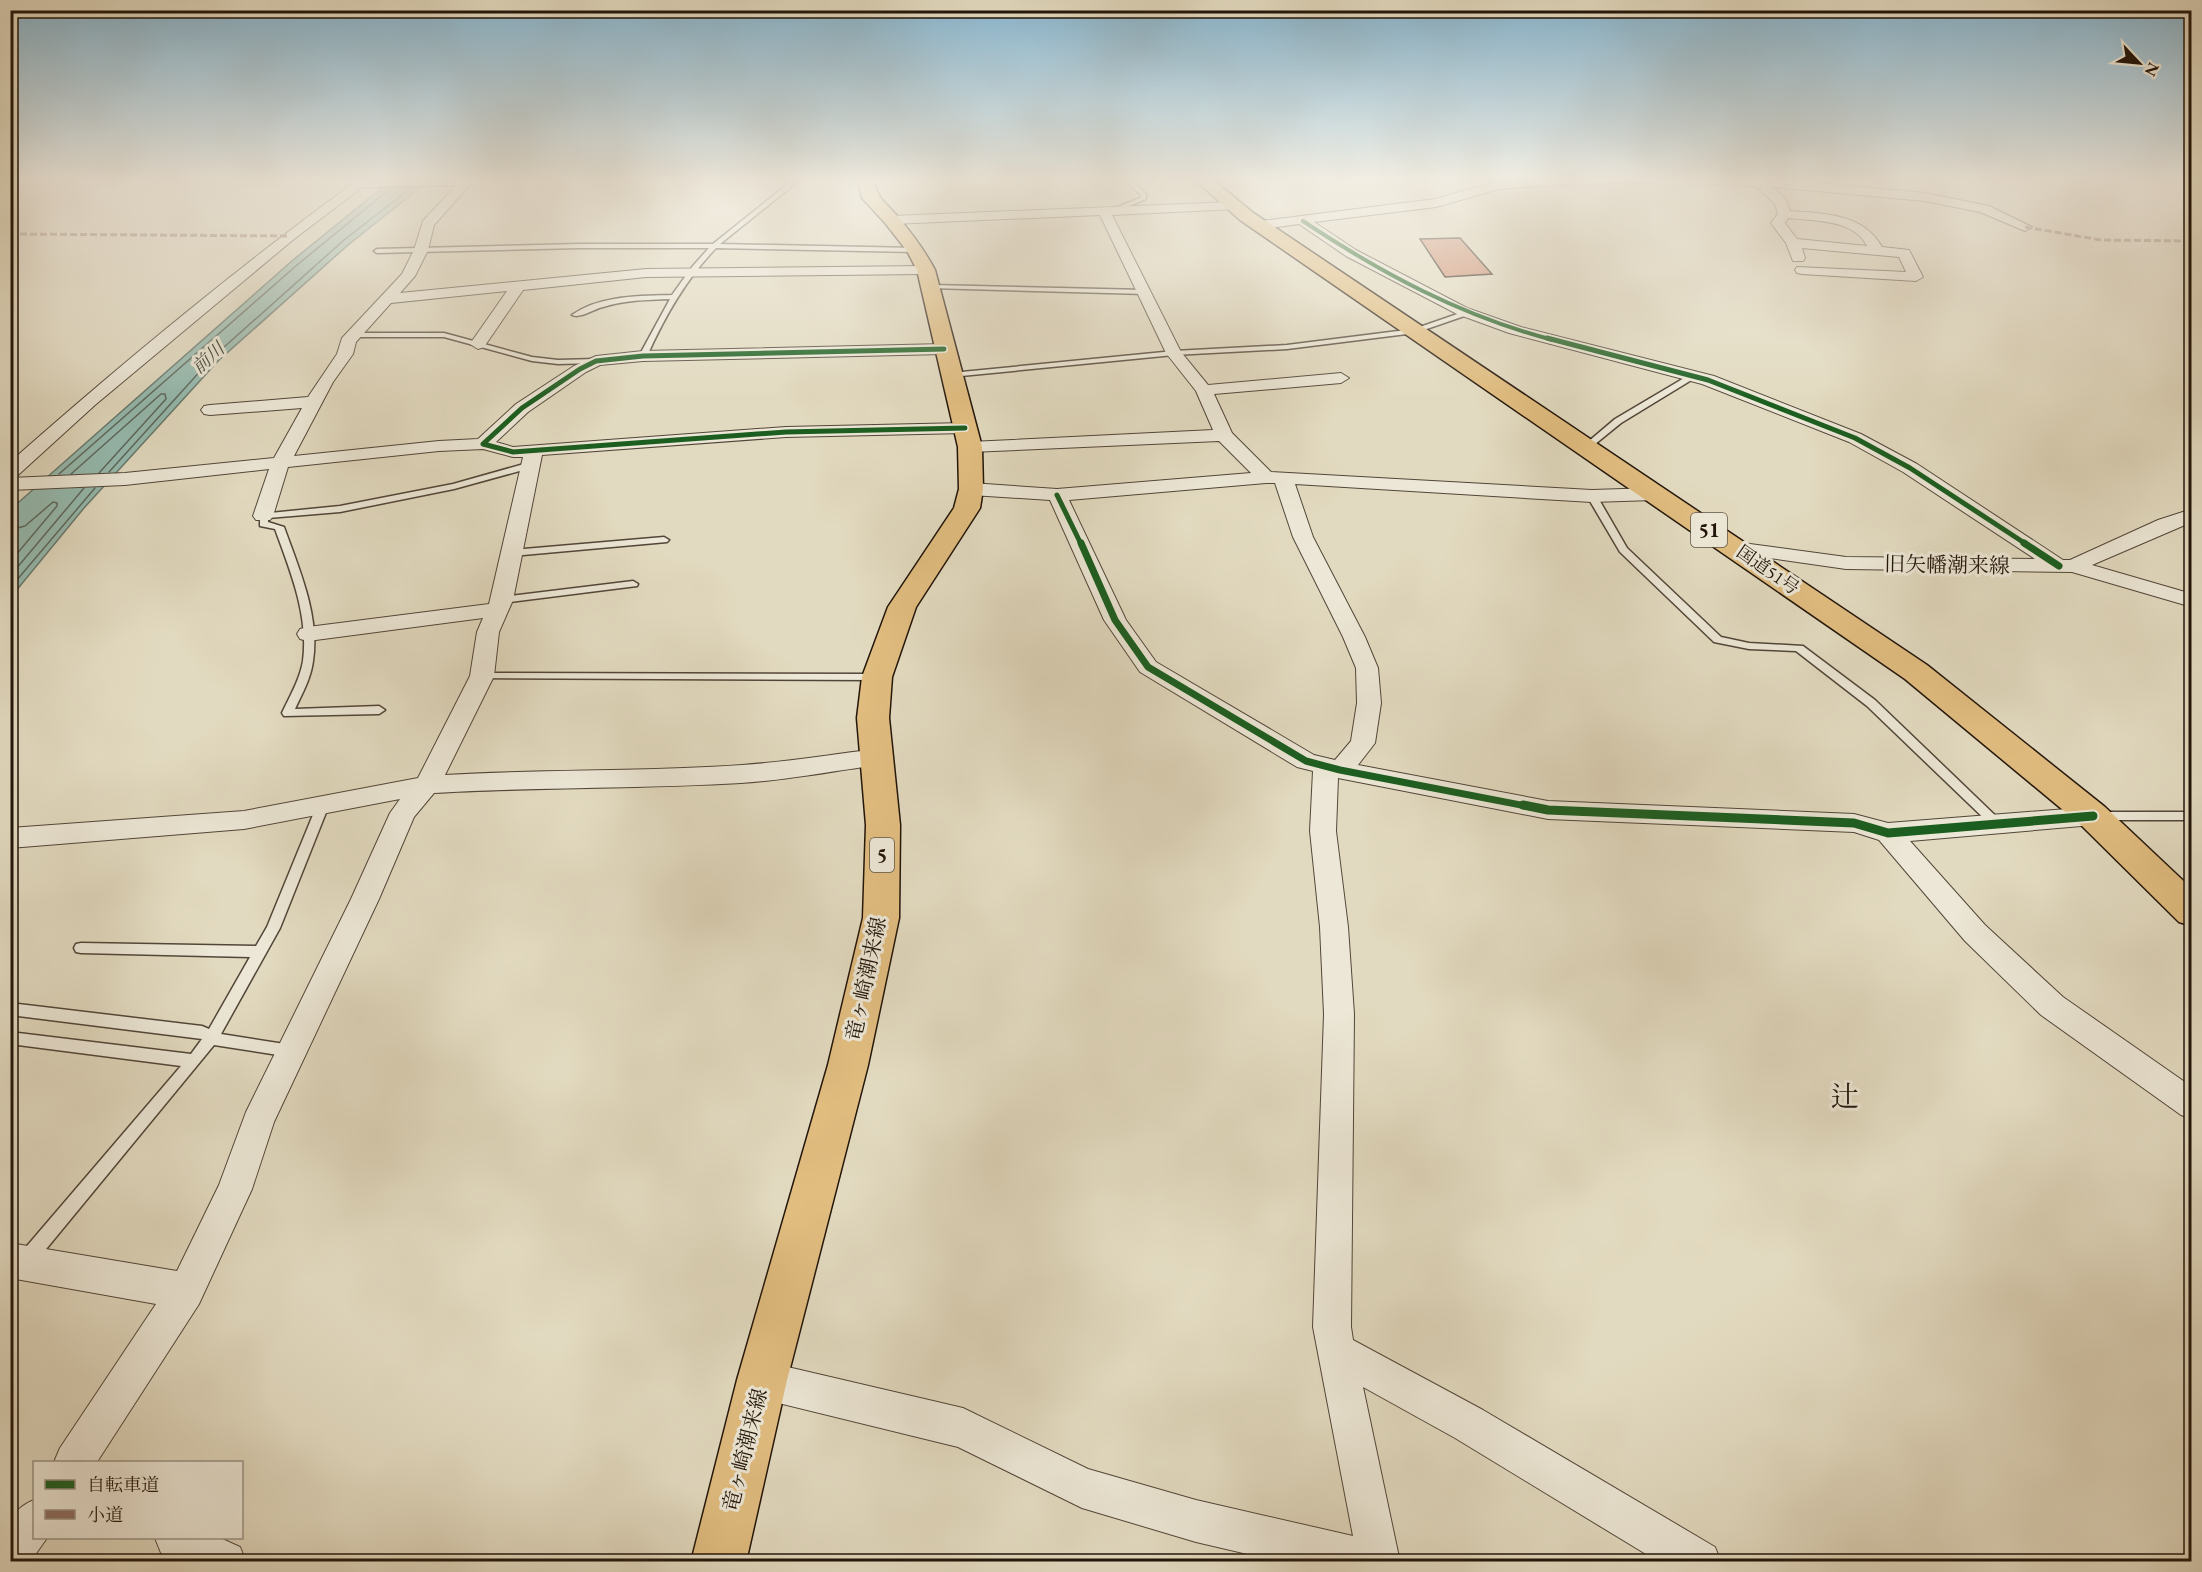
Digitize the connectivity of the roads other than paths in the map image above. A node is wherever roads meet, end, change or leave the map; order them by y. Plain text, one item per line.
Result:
1 (269, 252) edge
2 (420, 252) edge
3 (709, 252) edge
4 (825, 252) edge
5 (913, 252) edge
6 (1128, 252) edge
7 (1302, 252) edge
8 (1352, 252) edge
9 (1795, 252) edge
10 (1898, 252) edge
11 (1359, 257) junction
12 (1321, 265) junction
13 (924, 269) junction
14 (1802, 270) junction
15 (693, 272) junction
16 (519, 285) junction
17 (1808, 285) dead end
18 (1144, 292) junction
19 (675, 297) junction
20 (386, 299) junction
21 (1469, 313) junction
22 (576, 315) dead end
23 (1415, 330) junction
24 (353, 335) junction
25 (478, 344) junction
26 (1174, 353) junction
27 (642, 356) junction
28 (596, 361) junction
29 (947, 362) junction
30 (1694, 376) junction
31 (1341, 378) dead end
32 (1204, 390) junction
33 (314, 402) junction
34 (210, 410) dead end
35 (1224, 435) junction
36 (968, 438) junction
37 (483, 444) junction
38 (1586, 447) junction
39 (532, 457) junction
40 (280, 464) junction
41 (10, 472) edge
42 (1274, 477) junction
43 (20, 483) edge
44 (971, 489) junction
45 (1654, 494) junction
46 (1057, 495) junction
47 (1592, 496) junction
48 (2192, 515) edge
49 (263, 516) junction
50 (664, 540) dead end
51 (1735, 548) junction
52 (512, 553) junction
53 (2066, 566) junction
54 (633, 584) dead end
55 (2192, 601) edge
56 (499, 605) junction
57 (308, 634) junction
58 (482, 676) junction
59 (877, 677) junction
60 (379, 710) dead end
61 (878, 757) junction
62 (1333, 768) junction
63 (427, 785) junction
64 (323, 805) junction
65 (2093, 816) junction
66 (2192, 816) edge
67 (1997, 824) junction
68 (1888, 833) junction
69 (10, 838) edge
70 (2192, 912) edge
71 (81, 948) dead end
72 (260, 952) junction
73 (10, 1009) edge
74 (212, 1037) junction
75 (10, 1038) edge
76 (291, 1052) junction
77 (194, 1061) junction
78 (2192, 1105) edge
79 (15, 1267) edge
80 (186, 1291) junction
81 (1337, 1352) junction
82 (762, 1380) junction
83 (75, 1461) edge
84 (178, 1539) edge
85 (225, 1562) edge
86 (718, 1562) edge
87 (1377, 1562) edge
88 (1700, 1562) edge

1 - 41 street
2 - 20 street
3 - 15 lane
4 - 13 lane
5 - 13 main road, 竜ヶ崎潮来線 / 5
6 - 18 street
7 - 12 main road, 国道51号 / 51
8 - 11 street
9 - 14 street
10 - 14 street
11 - 12 street
11 - 21 street
12 - 23 main road, 国道51号 / 51
13 - 15 street
13 - 18 lane
13 - 29 main road, 竜ヶ崎潮来線 / 5
14 - 17 street
15 - 16 street
15 - 19 lane
16 - 20 street
16 - 25 street
18 - 26 street
19 - 22 lane
19 - 27 lane
20 - 24 street
21 - 23 lane
21 - 30 street
23 - 26 lane
23 - 38 main road, 国道51号 / 51
24 - 25 lane
24 - 33 street
25 - 28 lane
26 - 29 lane
26 - 32 street
27 - 28 street
27 - 29 street
28 - 37 street
29 - 36 main road, 竜ヶ崎潮来線 / 5
30 - 38 lane
30 - 53 street
31 - 32 street
32 - 35 street
33 - 34 street
33 - 40 street
35 - 36 street
35 - 42 street
36 - 39 street
36 - 44 main road, 竜ヶ崎潮来線 / 5
37 - 39 street
37 - 40 street
38 - 45 main road, 国道51号 / 51
39 - 49 lane
39 - 52 street
40 - 43 street
40 - 49 street
42 - 46 street
42 - 47 street
42 - 62 street
44 - 46 street
44 - 59 main road, 竜ヶ崎潮来線 / 5
45 - 47 street
45 - 51 main road, 国道51号 / 51
46 - 62 street
47 - 67 lane
48 - 53 street
49 - 57 lane
50 - 52 lane
51 - 53 street, 旧矢幡潮来線
51 - 65 main road, 国道51号 / 51
52 - 56 street
53 - 55 street, 旧矢幡潮来線
54 - 56 lane
56 - 57 street
56 - 58 street
57 - 60 lane
58 - 59 lane
58 - 63 street
59 - 61 main road, 竜ヶ崎潮来線 / 5
61 - 63 street
61 - 82 main road, 竜ヶ崎潮来線 / 5
62 - 68 street
62 - 81 street
63 - 64 street
63 - 76 street
64 - 69 street
64 - 72 lane
65 - 66 lane
65 - 67 street
65 - 70 main road, 国道51号 / 51
67 - 68 street
68 - 78 street
71 - 72 lane
72 - 74 lane
73 - 74 lane
74 - 76 lane
74 - 77 lane
75 - 77 lane
76 - 80 street
77 - 79 lane
79 - 80 street
80 - 83 street
81 - 87 street
81 - 88 street
82 - 86 main road, 竜ヶ崎潮来線 / 5
82 - 87 street
84 - 85 street

